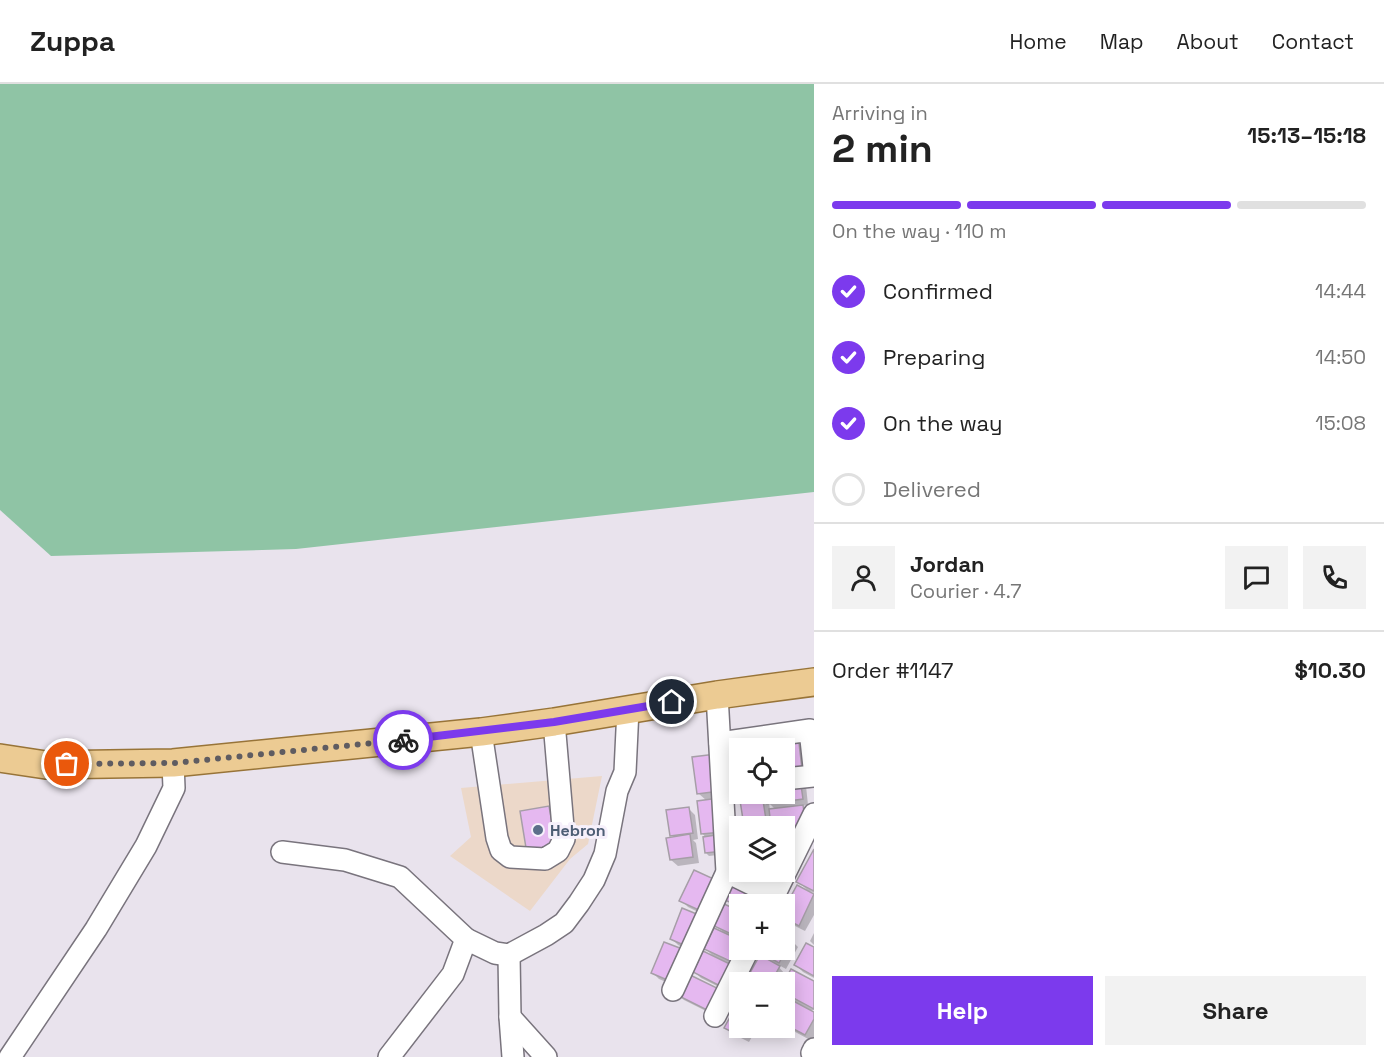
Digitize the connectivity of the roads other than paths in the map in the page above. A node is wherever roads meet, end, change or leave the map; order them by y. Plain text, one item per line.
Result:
1 (814, 682) edge
2 (717, 694) junction
3 (628, 709) junction
4 (554, 722) junction
5 (481, 732) junction
6 (720, 743) junction
7 (0, 758) edge
8 (174, 763) junction
9 (814, 767) edge
10 (814, 776) edge
11 (729, 778) edge
12 (795, 778) edge
13 (814, 814) edge
14 (795, 838) edge
15 (282, 852) dead end
16 (729, 863) edge
17 (727, 872) junction
18 (762, 894) edge
19 (466, 939) junction
20 (509, 956) junction
21 (743, 960) edge
22 (673, 990) dead end
23 (715, 1016) dead end
24 (510, 1017) junction
25 (10, 1057) edge
26 (389, 1057) edge
27 (513, 1057) edge
28 (546, 1057) edge

1 - 2 main road
2 - 3 main road
2 - 6 street
3 - 4 main road
3 - 20 street
4 - 5 main road
4 - 5 street
5 - 8 main road
6 - 9 street
6 - 11 street
7 - 8 main road
8 - 25 street
10 - 12 street
13 - 14 street
15 - 19 street
16 - 17 street
17 - 18 street
17 - 22 street
19 - 20 street
19 - 26 street
20 - 24 street
21 - 23 street
24 - 27 street
24 - 28 street

